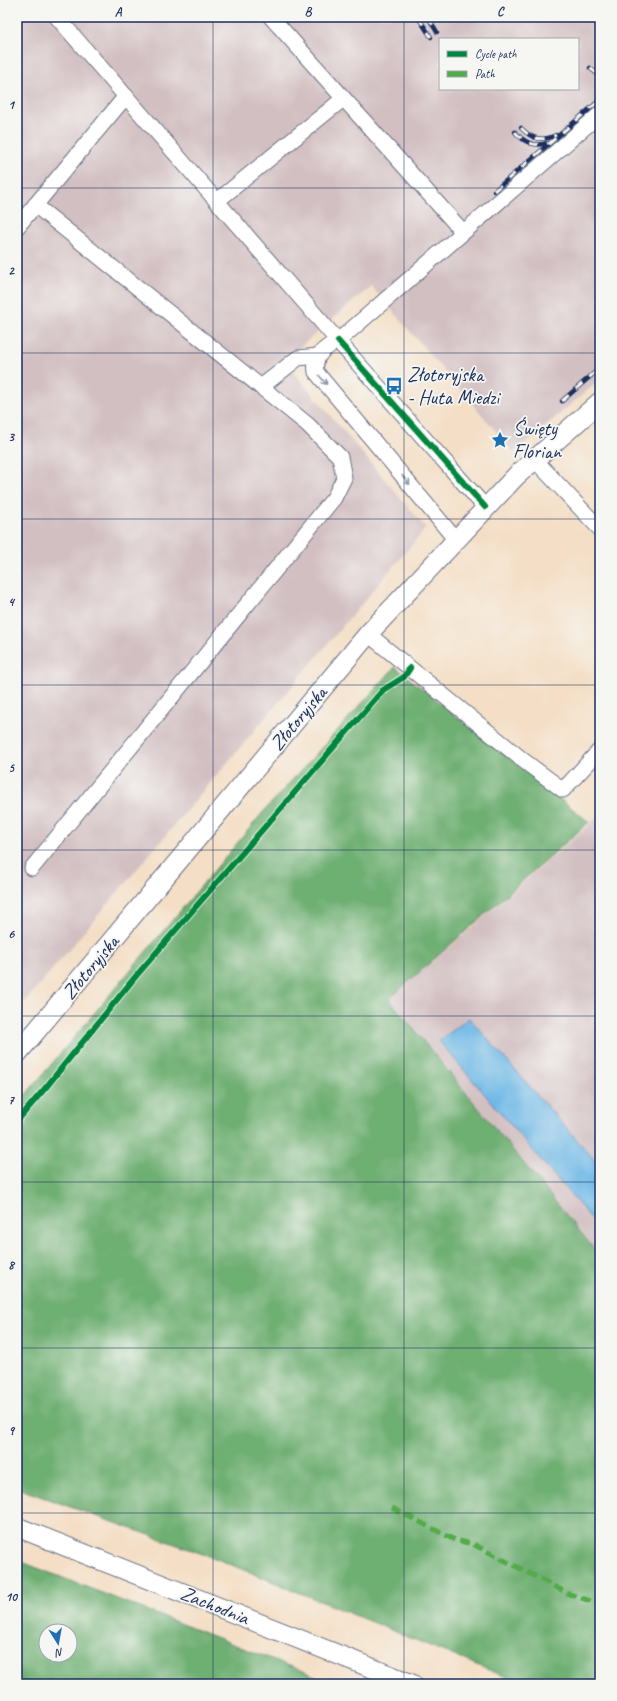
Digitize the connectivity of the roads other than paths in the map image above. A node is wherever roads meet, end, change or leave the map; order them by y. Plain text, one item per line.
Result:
1 (57, 17) edge
2 (271, 17) edge
3 (126, 96) junction
4 (343, 99) junction
5 (600, 114) edge
6 (217, 201) junction
7 (35, 205) junction
8 (17, 227) edge
9 (463, 232) junction
10 (338, 340) junction
11 (318, 356) junction
12 (260, 387) junction
13 (600, 402) edge
14 (534, 460) junction
15 (485, 507) junction
16 (600, 529) edge
17 (456, 540) junction
18 (368, 634) junction
19 (600, 750) edge
20 (32, 868) dead end
21 (17, 1054) edge
22 (17, 1526) edge
23 (412, 1684) edge

1 - 3 street
2 - 4 street
3 - 6 street
3 - 7 street
4 - 6 street
4 - 9 street
5 - 9 street
6 - 10 street
7 - 8 street
7 - 12 street
9 - 10 street
10 - 11 street
10 - 15 street
11 - 12 street
11 -> 17 street
12 - 20 street
13 - 14 main road, Złotoryjska
14 - 15 main road, Złotoryjska
14 - 16 street
15 - 17 main road, Złotoryjska
17 - 18 main road, Złotoryjska
18 - 19 street
18 - 21 main road, Złotoryjska
22 - 23 main road, Zachodnia

